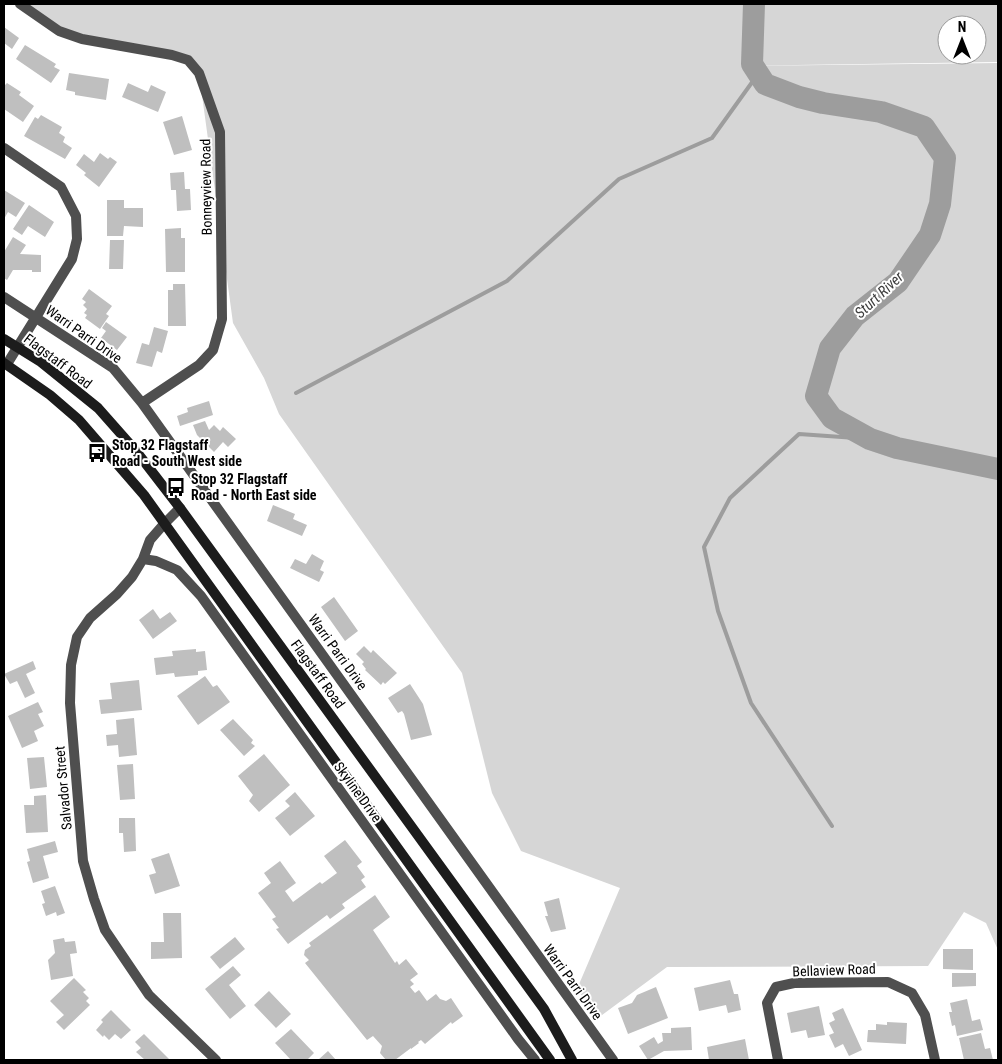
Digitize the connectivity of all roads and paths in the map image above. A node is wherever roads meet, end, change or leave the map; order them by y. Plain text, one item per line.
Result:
1 (20, 4) edge
2 (4, 148) edge
3 (4, 297) edge
4 (37, 318) junction
5 (4, 338) edge
6 (18, 347) junction
7 (5, 363) edge
8 (142, 403) junction
9 (180, 508) junction
10 (164, 524) junction
11 (143, 559) junction
12 (216, 1060) edge
13 (535, 1060) edge
14 (550, 1060) edge
15 (572, 1060) edge
16 (613, 1060) edge
17 (778, 1060) edge
18 (934, 1060) edge

1 - 8 street, Bonneyview Road
2 - 4 street
3 - 4 street, Warri Parri Drive
4 - 6 street
4 - 8 street, Warri Parri Drive
5 - 6 main road, Flagstaff Road
6 - 7 street
6 - 9 main road, Flagstaff Road
7 - 10 main road
8 - 16 street, Warri Parri Drive
9 - 10 street, Salvador Street
9 - 15 main road, Flagstaff Road
10 - 11 street, Salvador Street
10 - 14 main road
11 - 12 street, Salvador Street
11 - 13 street, Skyline Drive
17 - 18 street, Bellaview Road

